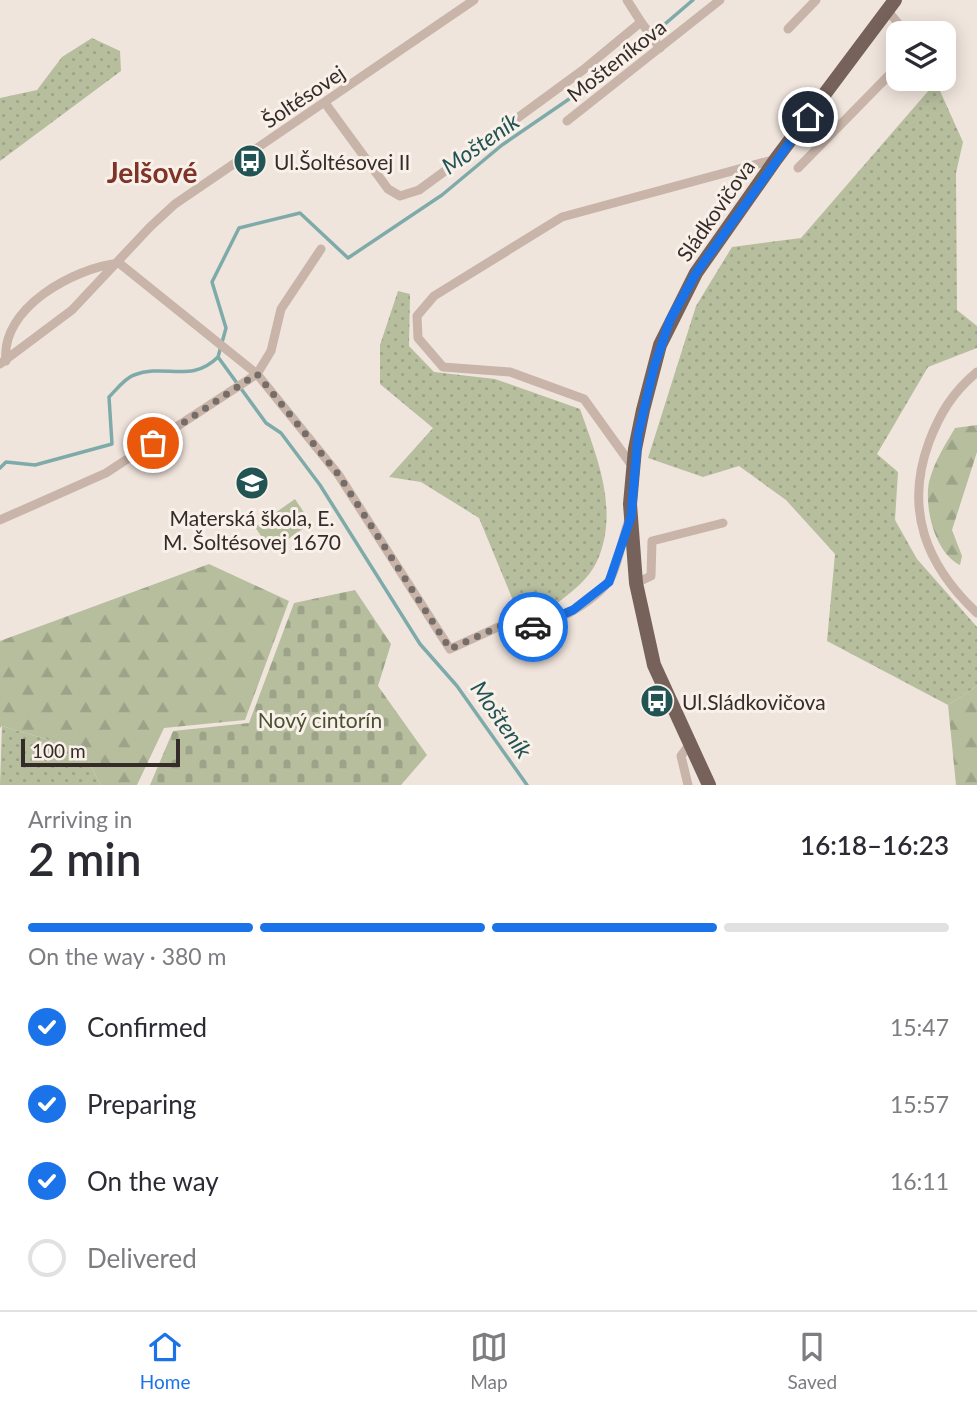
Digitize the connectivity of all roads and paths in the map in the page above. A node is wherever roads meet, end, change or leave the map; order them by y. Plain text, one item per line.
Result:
1 (474, 0) edge
2 (627, 0) edge
3 (720, 0) edge
4 (816, 0) edge
5 (892, 6) edge
6 (641, 22) junction
7 (788, 29) dead end
8 (657, 44) junction
9 (886, 78) edge
10 (325, 103) junction
11 (567, 121) dead end
12 (776, 159) junction
13 (799, 168) dead end
14 (321, 249) dead end
15 (119, 262) junction
16 (3, 363) edge
17 (977, 372) edge
18 (257, 374) junction
19 (633, 467) junction
20 (631, 517) junction
21 (0, 520) edge
22 (723, 523) dead end
23 (636, 583) junction
24 (977, 612) edge
25 (689, 745) junction
26 (688, 785) edge
27 (709, 785) edge

1 - 10 street, Šoltésovej
2 - 6 street, Mošteníkova
3 - 8 street, Mošteníkova
4 - 7 street
5 - 12 main road, Sládkovičova
6 - 8 street
6 - 10 street, Mošteníkova
8 - 11 street, Mošteníkova
9 - 13 street
10 - 15 street, Šoltésovej
12 - 19 main road, Sládkovičova
12 - 19 street
14 - 18 street
15 - 16 street, Šoltésovej
15 - 16 street
15 - 18 street
17 - 24 street
18 - 20 street
18 - 21 street
19 - 20 main road, Sládkovičova
20 - 23 main road, Sládkovičova
22 - 23 street
23 - 25 main road, Sládkovičova
25 - 26 street, Sládkovičova
25 - 27 main road, Sládkovičova

